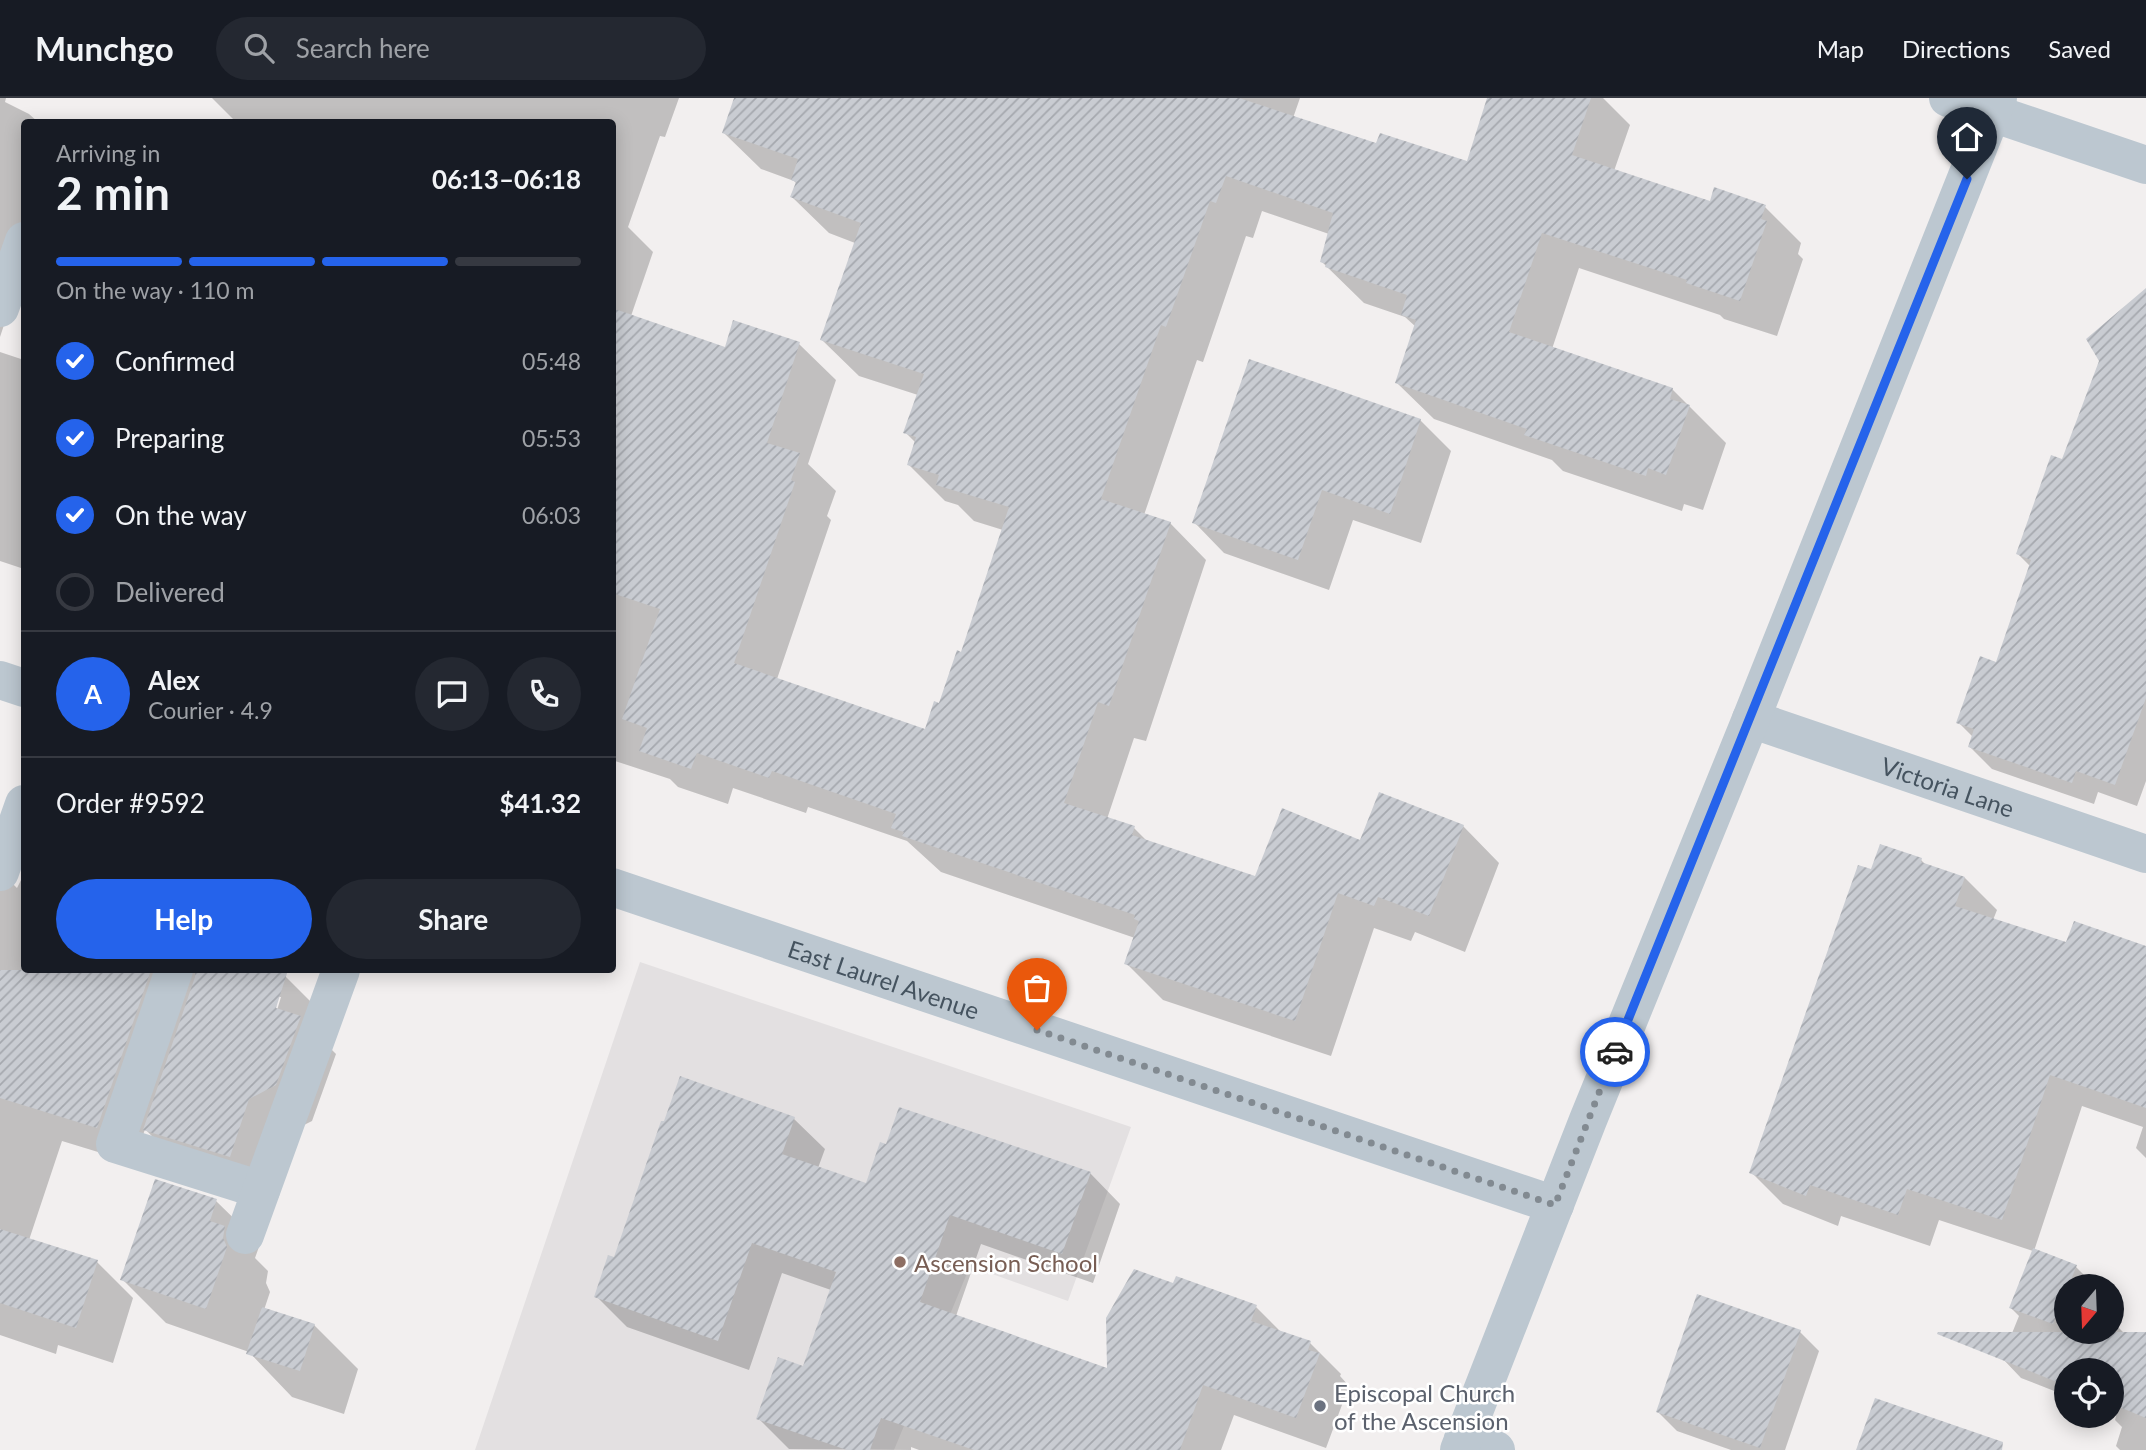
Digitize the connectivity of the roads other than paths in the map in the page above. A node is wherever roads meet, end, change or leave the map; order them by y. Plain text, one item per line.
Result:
1 (1948, 98) edge
2 (1996, 106) edge
3 (2146, 165) edge
4 (21, 249) edge
5 (0, 308) edge
6 (0, 680) edge
7 (21, 687) edge
8 (1751, 719) junction
9 (21, 812) edge
10 (2146, 854) edge
11 (0, 872) edge
12 (616, 888) edge
13 (173, 973) edge
14 (329, 975) edge
15 (261, 1190) junction
16 (1555, 1205) junction
17 (245, 1235) dead end
18 (1473, 1447) edge

1 - 2 street
2 - 3 street
2 - 8 street
4 - 5 street
6 - 7 street
8 - 10 street, Victoria Lane
8 - 16 street
9 - 11 street
12 - 16 street, East Laurel Avenue
13 - 15 street
14 - 15 street
15 - 17 street
16 - 18 street

